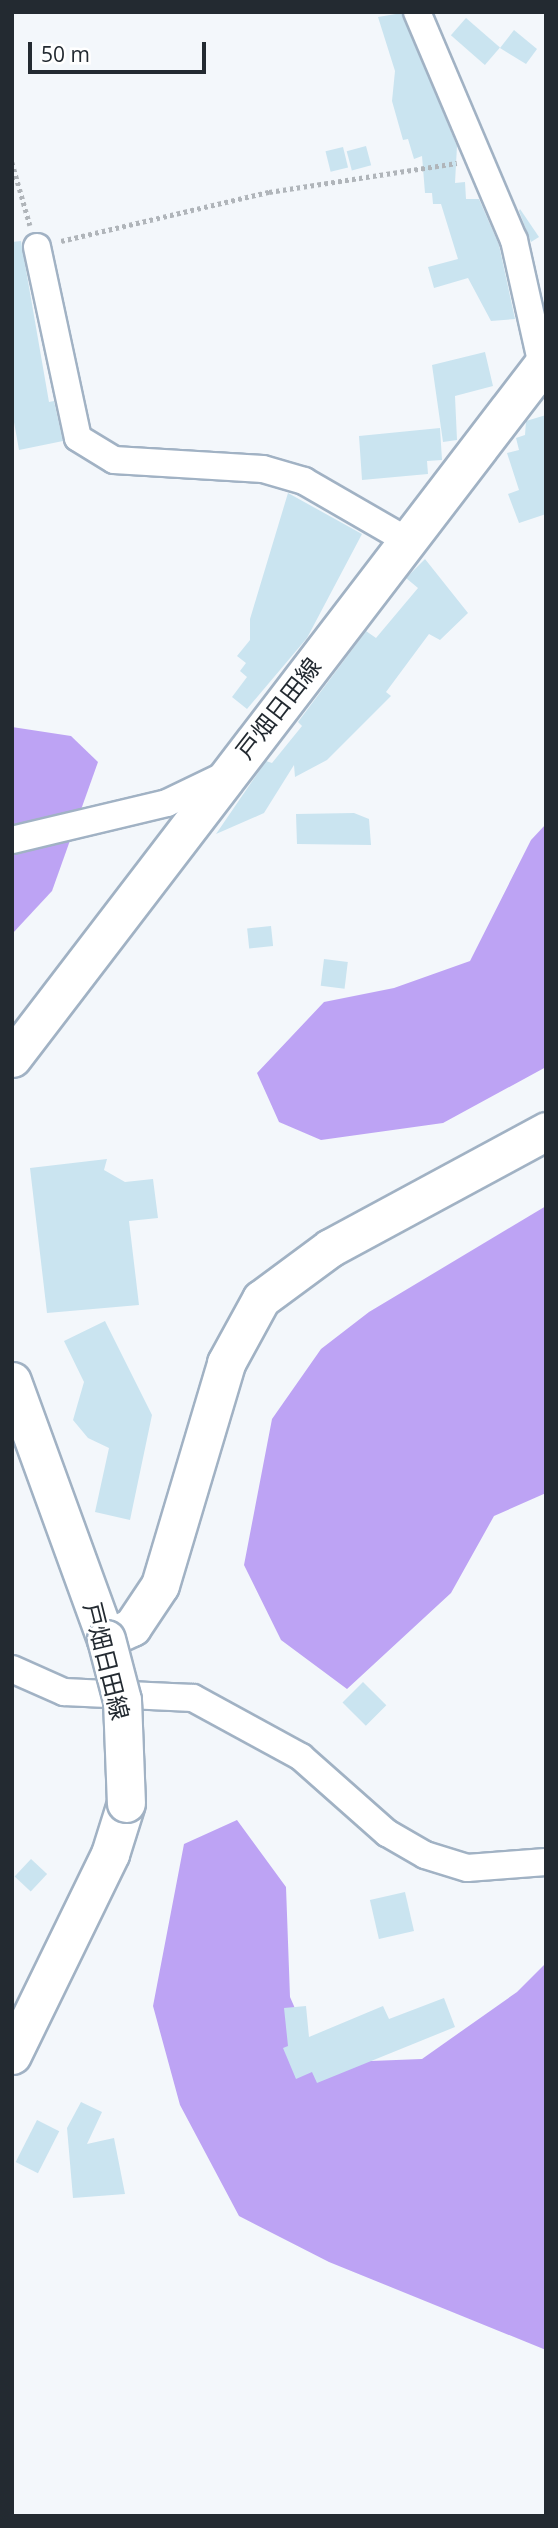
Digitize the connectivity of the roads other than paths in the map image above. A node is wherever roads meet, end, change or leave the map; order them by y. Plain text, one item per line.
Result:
1 (417, 12) edge
2 (37, 247) road end
3 (544, 362) edge
4 (408, 541) junction
5 (227, 774) junction
6 (12, 840) edge
7 (12, 1058) edge
8 (546, 1131) edge
9 (12, 1381) edge
10 (106, 1639) junction
11 (12, 1669) edge
12 (546, 1862) edge
13 (12, 2055) edge

1 - 3 street
2 - 4 street
3 - 4 main road, 戸畑日田線
4 - 5 main road, 戸畑日田線
5 - 6 street
5 - 7 main road, 戸畑日田線
8 - 10 main road
9 - 10 main road, 戸畑日田線
10 - 13 main road, 戸畑日田線, bridge
11 - 12 street

